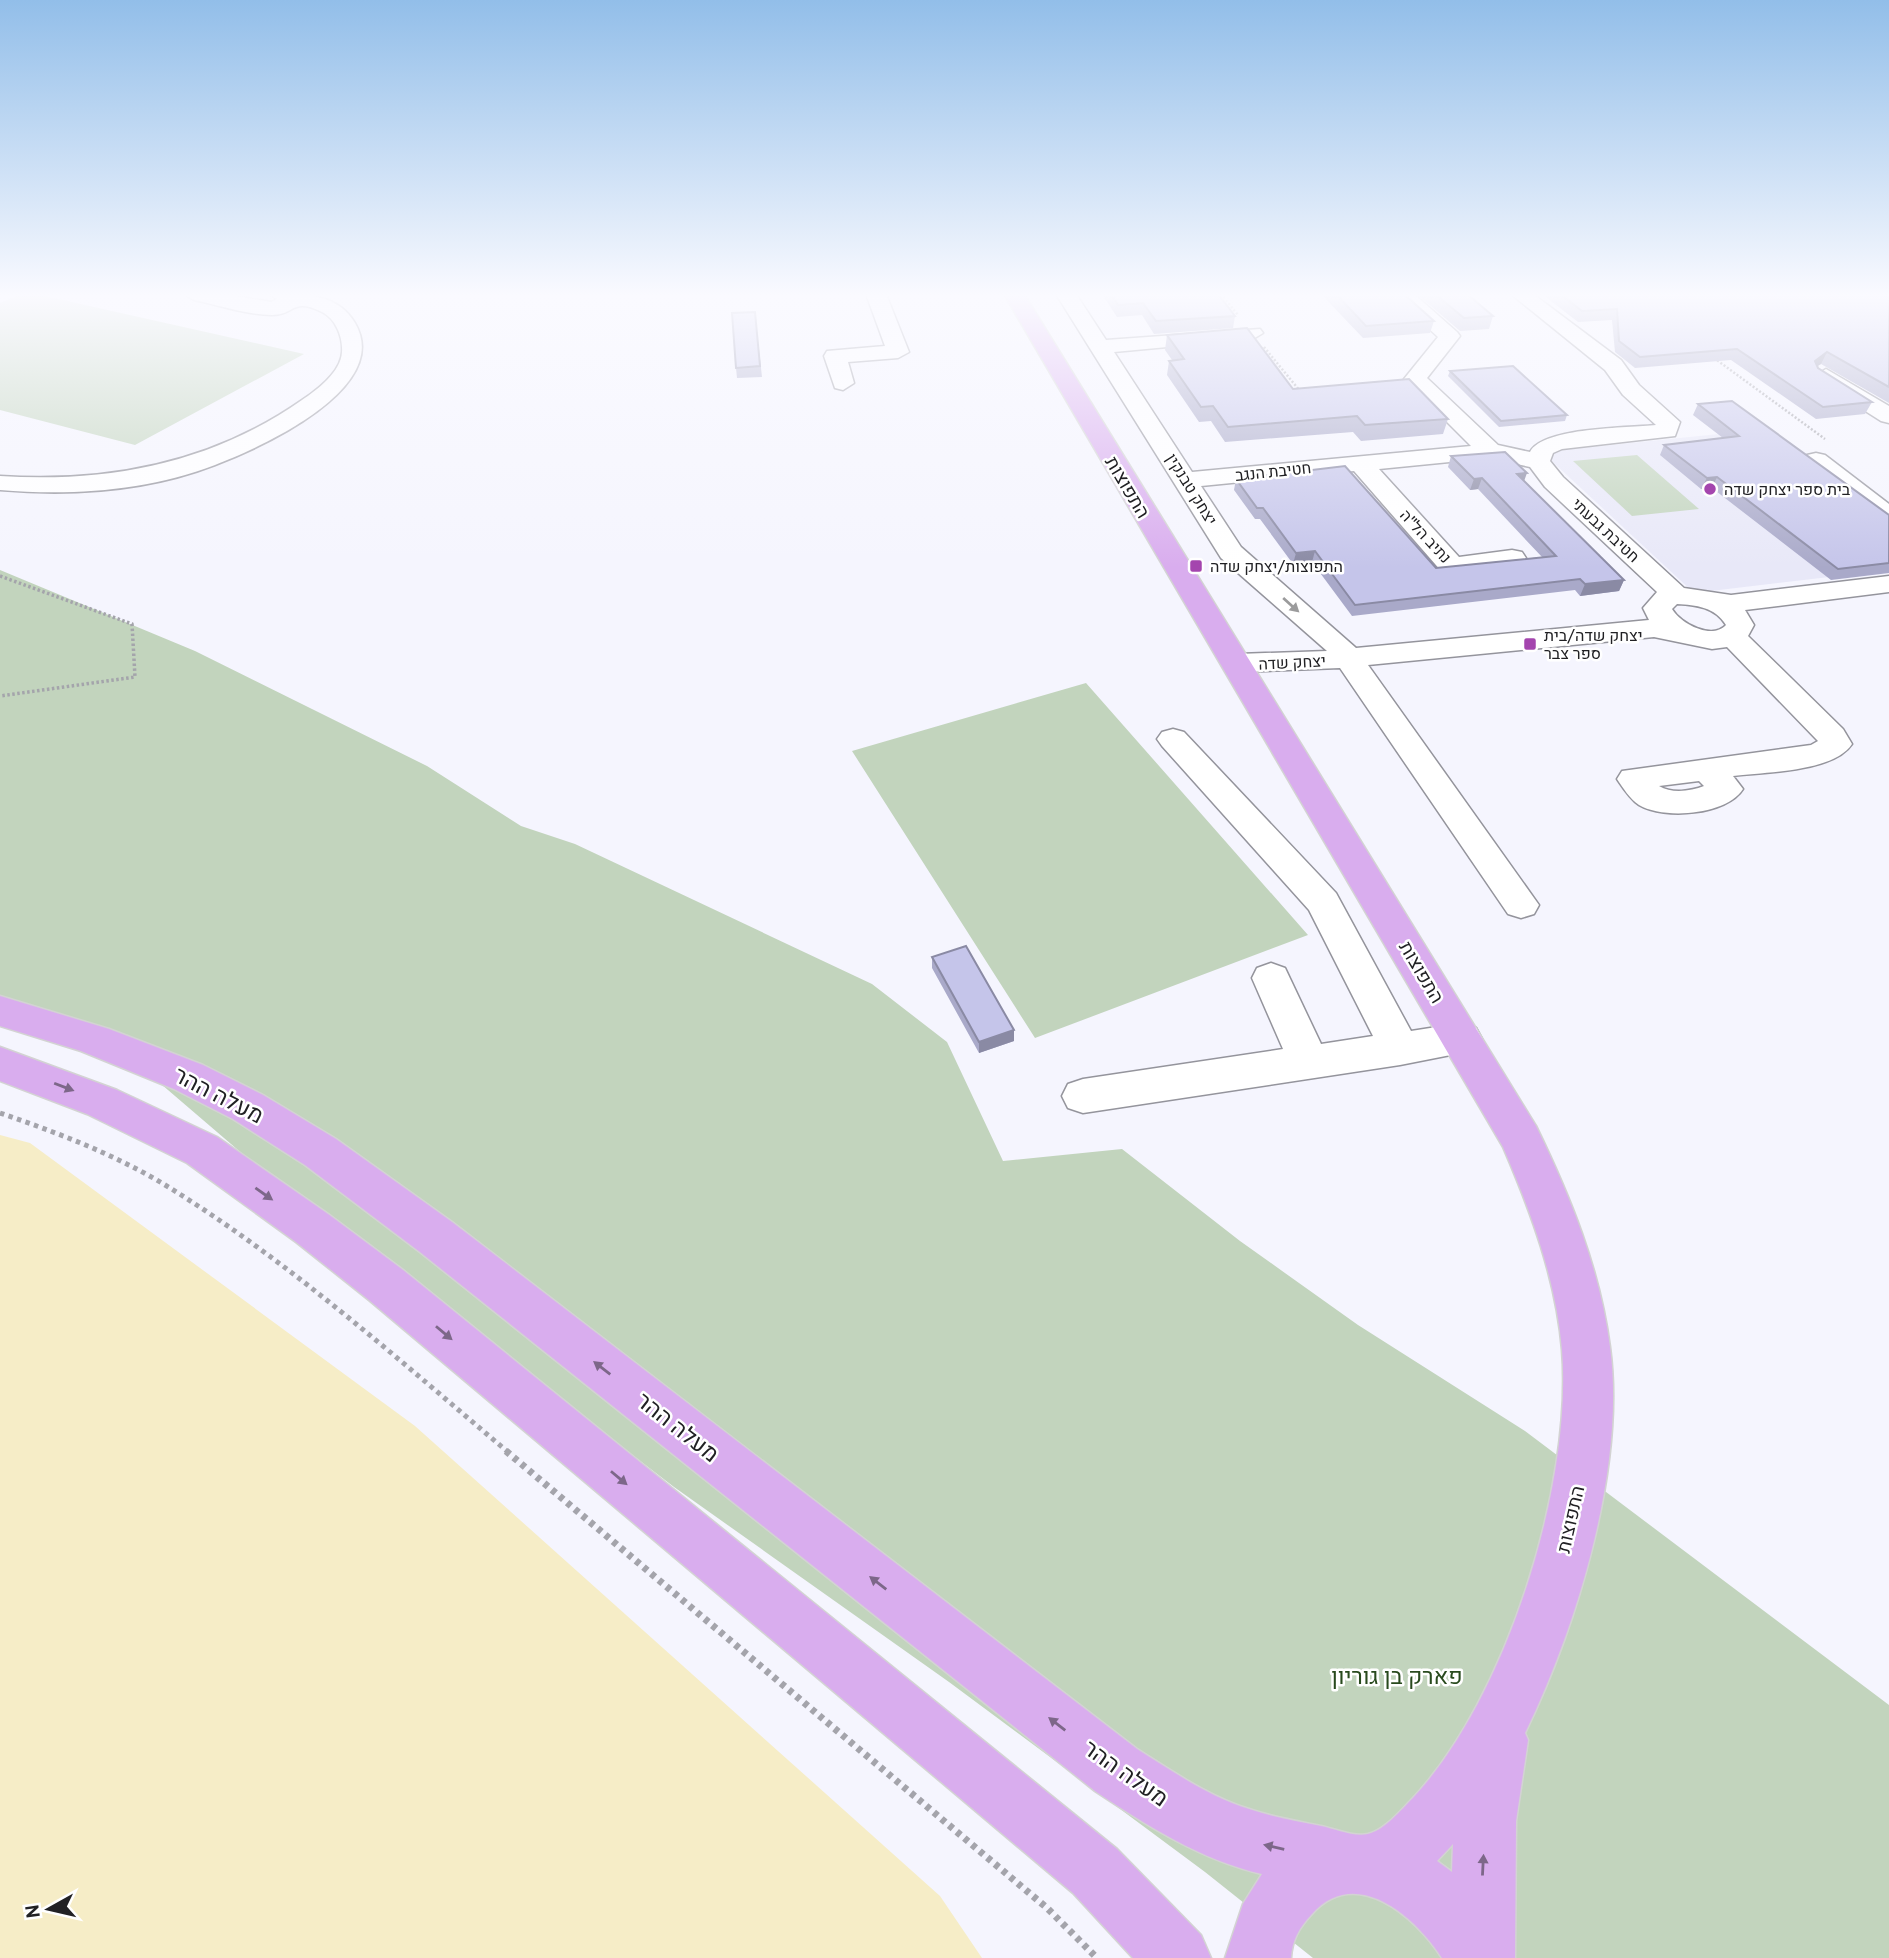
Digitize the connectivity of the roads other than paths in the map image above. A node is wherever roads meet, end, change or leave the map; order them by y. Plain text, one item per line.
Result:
1 (333, 385) edge
2 (1068, 385) edge
3 (1126, 385) edge
4 (1422, 385) edge
5 (1628, 385) edge
6 (1841, 385) edge
7 (1889, 416) edge
8 (1490, 451) junction
9 (1816, 460) edge
10 (1538, 461) junction
11 (1359, 462) junction
12 (1187, 480) junction
13 (0, 483) edge
14 (1889, 516) edge
15 (1512, 558) edge
16 (1889, 584) edge
17 (1889, 594) edge
18 (1667, 602) junction
19 (1715, 602) junction
20 (1735, 629) junction
21 (1684, 634) junction
22 (1344, 653) junction
23 (1238, 663) junction
24 (1173, 739) dead end
25 (1634, 779) dead end
26 (1521, 905) dead end
27 (1271, 978) dead end
28 (0, 1011) edge
29 (1462, 1039) junction
30 (1400, 1049) junction
31 (1308, 1062) junction
32 (0, 1064) edge
33 (1083, 1096) dead end
34 (1505, 1711) junction
35 (1356, 1863) junction
36 (1178, 1958) edge
37 (1258, 1958) edge
38 (1480, 1958) edge

1 - 13 street
2 - 23 main road, התפוצות
3 - 12 street, יצחק טבנקין
4 - 8 street
5 - 10 street
6 - 7 street
8 - 10 street, חטיבת הנגב
8 - 11 street, חטיבת הנגב
9 - 14 street
10 - 18 street, חטיבת גבעתי
11 - 12 street, חטיבת הנגב
11 - 15 street, נתיב הל"ה
12 -> 22 street, יצחק טבנקין
16 - 19 street
17 - 20 street
18 - 19 street
18 - 21 street, חטיבת גבעתי
18 - 22 street, יצחק שדה
19 - 20 street
20 - 21 street, יצחק שדה
20 - 25 street
21 - 22 street, יצחק שדה
22 - 23 street, יצחק שדה
22 - 26 street, יצחק טבנקין
23 - 29 main road, התפוצות
24 - 30 street
27 - 31 street
35 -> 28 main road, מעלה ההר
29 - 30 street
29 - 34 main road, התפוצות
30 - 31 street
31 - 33 street
32 -> 36 main road
34 - 35 main road, התפוצות
38 -> 34 main road, התפוצות
35 - 37 main road, התפוצות
35 - 38 main road, מעלה ההר

